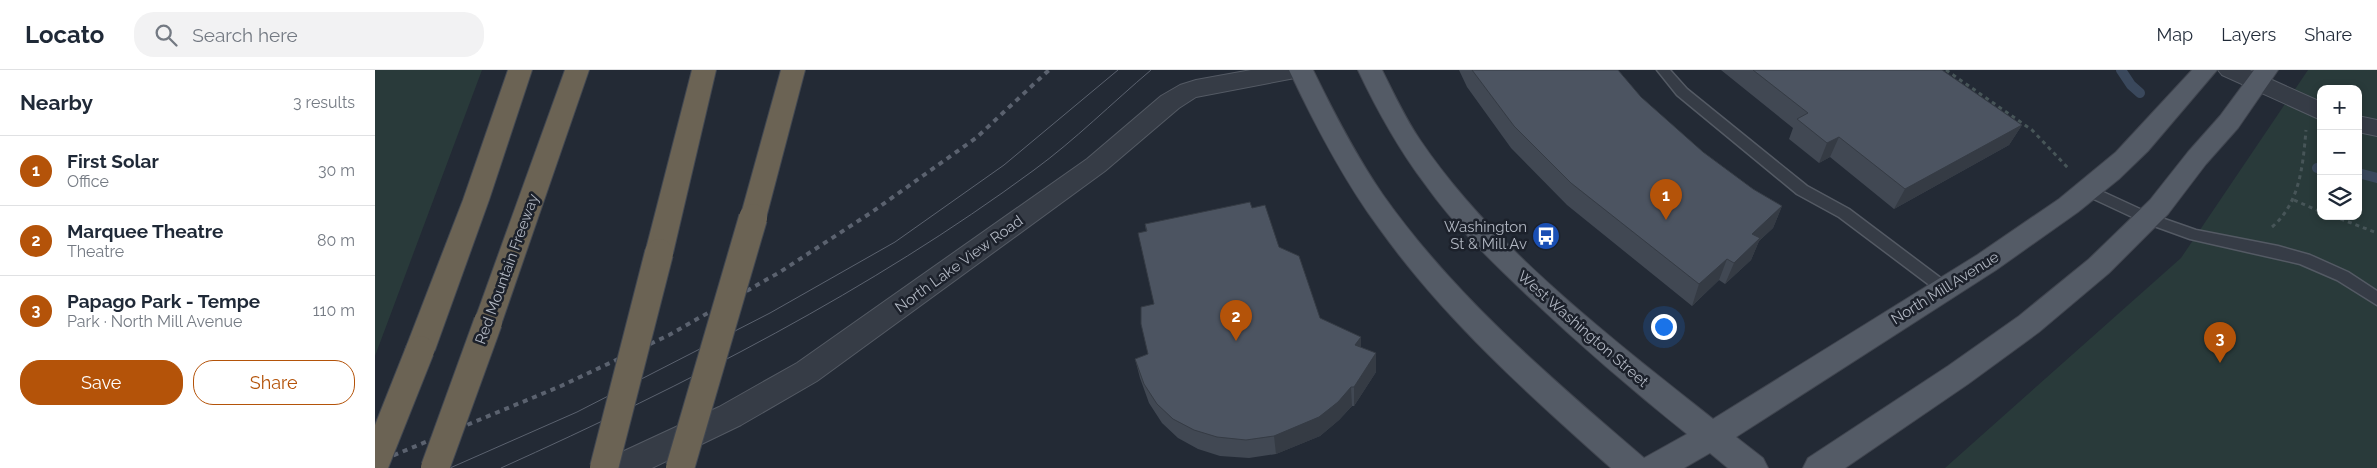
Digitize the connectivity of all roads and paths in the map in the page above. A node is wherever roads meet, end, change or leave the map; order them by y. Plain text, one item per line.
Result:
1 (520, 70) edge
2 (577, 70) edge
3 (704, 70) edge
4 (793, 70) edge
5 (1295, 70) edge
6 (1301, 70) edge
7 (1370, 70) edge
8 (1663, 70) edge
9 (1946, 70) edge
10 (2205, 70) edge
11 (2230, 70) edge
12 (2262, 76) edge
13 (2317, 111) edge
14 (2362, 125) edge
15 (2377, 128) edge
16 (2307, 132) dead end
17 (2088, 190) junction
18 (2294, 200) junction
19 (2317, 210) edge
20 (2147, 219) junction
21 (2343, 220) edge
22 (2377, 233) edge
23 (2241, 246) junction
24 (1945, 289) junction
25 (2377, 299) edge
26 (1712, 438) junction
27 (375, 463) edge
28 (435, 468) edge
29 (603, 468) edge
30 (620, 468) edge
31 (680, 468) edge
32 (1633, 468) edge
33 (1655, 468) edge
34 (1752, 468) edge
35 (1819, 468) edge

1 - 27 highway, bridge
2 - 28 highway, Red Mountain Freeway, bridge
3 - 29 highway, bridge
4 - 31 highway, bridge
5 - 30 street, North Lake View Road
6 - 32 main road
7 - 26 main road, West Washington Street
8 - 24 lane
9 - 17 path
10 - 17 main road, North Mill Avenue
11 - 12 street
12 - 13 street
12 - 20 main road
14 - 15 street
16 - 18 path
17 - 20 lane
17 - 24 main road, North Mill Avenue
18 - 19 path
18 - 23 path
20 - 23 lane
20 - 35 main road
21 - 22 path
23 - 25 lane
24 - 26 main road, North Mill Avenue
26 - 33 main road, North Mill Avenue
26 - 34 main road, West Washington Street

